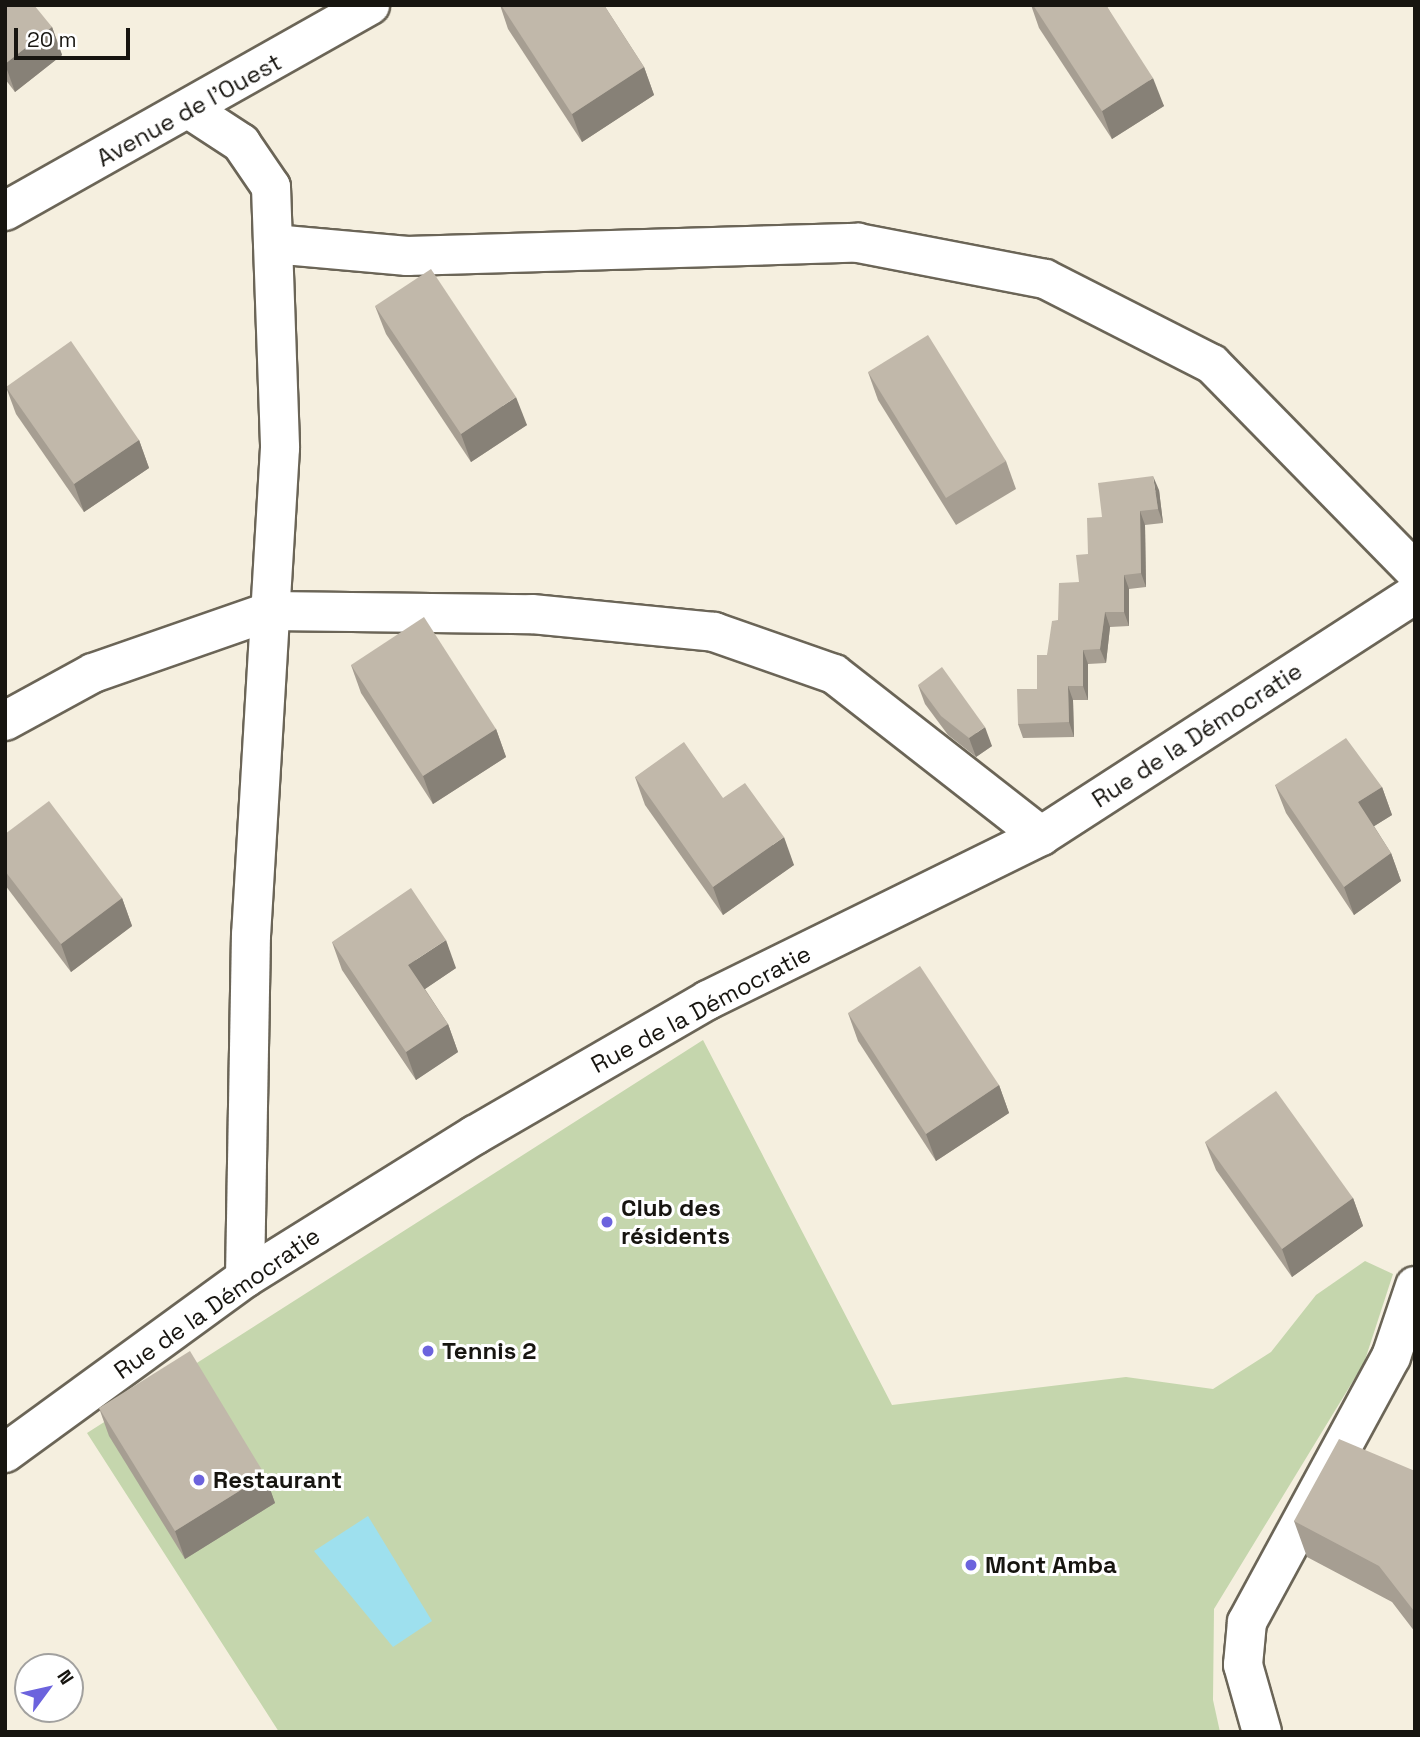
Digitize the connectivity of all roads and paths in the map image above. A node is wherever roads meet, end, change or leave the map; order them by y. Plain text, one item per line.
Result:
1 (370, 5) edge
2 (192, 111) junction
3 (5, 211) edge
4 (273, 244) junction
5 (1415, 570) edge
6 (1415, 594) edge
7 (271, 611) junction
8 (5, 721) edge
9 (1041, 835) junction
10 (245, 1278) junction
11 (1415, 1286) edge
12 (5, 1453) edge
13 (1262, 1732) edge

1 - 2 street, Avenue de l'Ouest
2 - 3 street, Avenue de l'Ouest
2 - 4 street
4 - 5 street
4 - 7 street
6 - 9 street, Rue de la Démocratie
7 - 8 street
7 - 9 street
7 - 10 street
9 - 10 street, Rue de la Démocratie
10 - 12 street, Rue de la Démocratie
11 - 13 street

